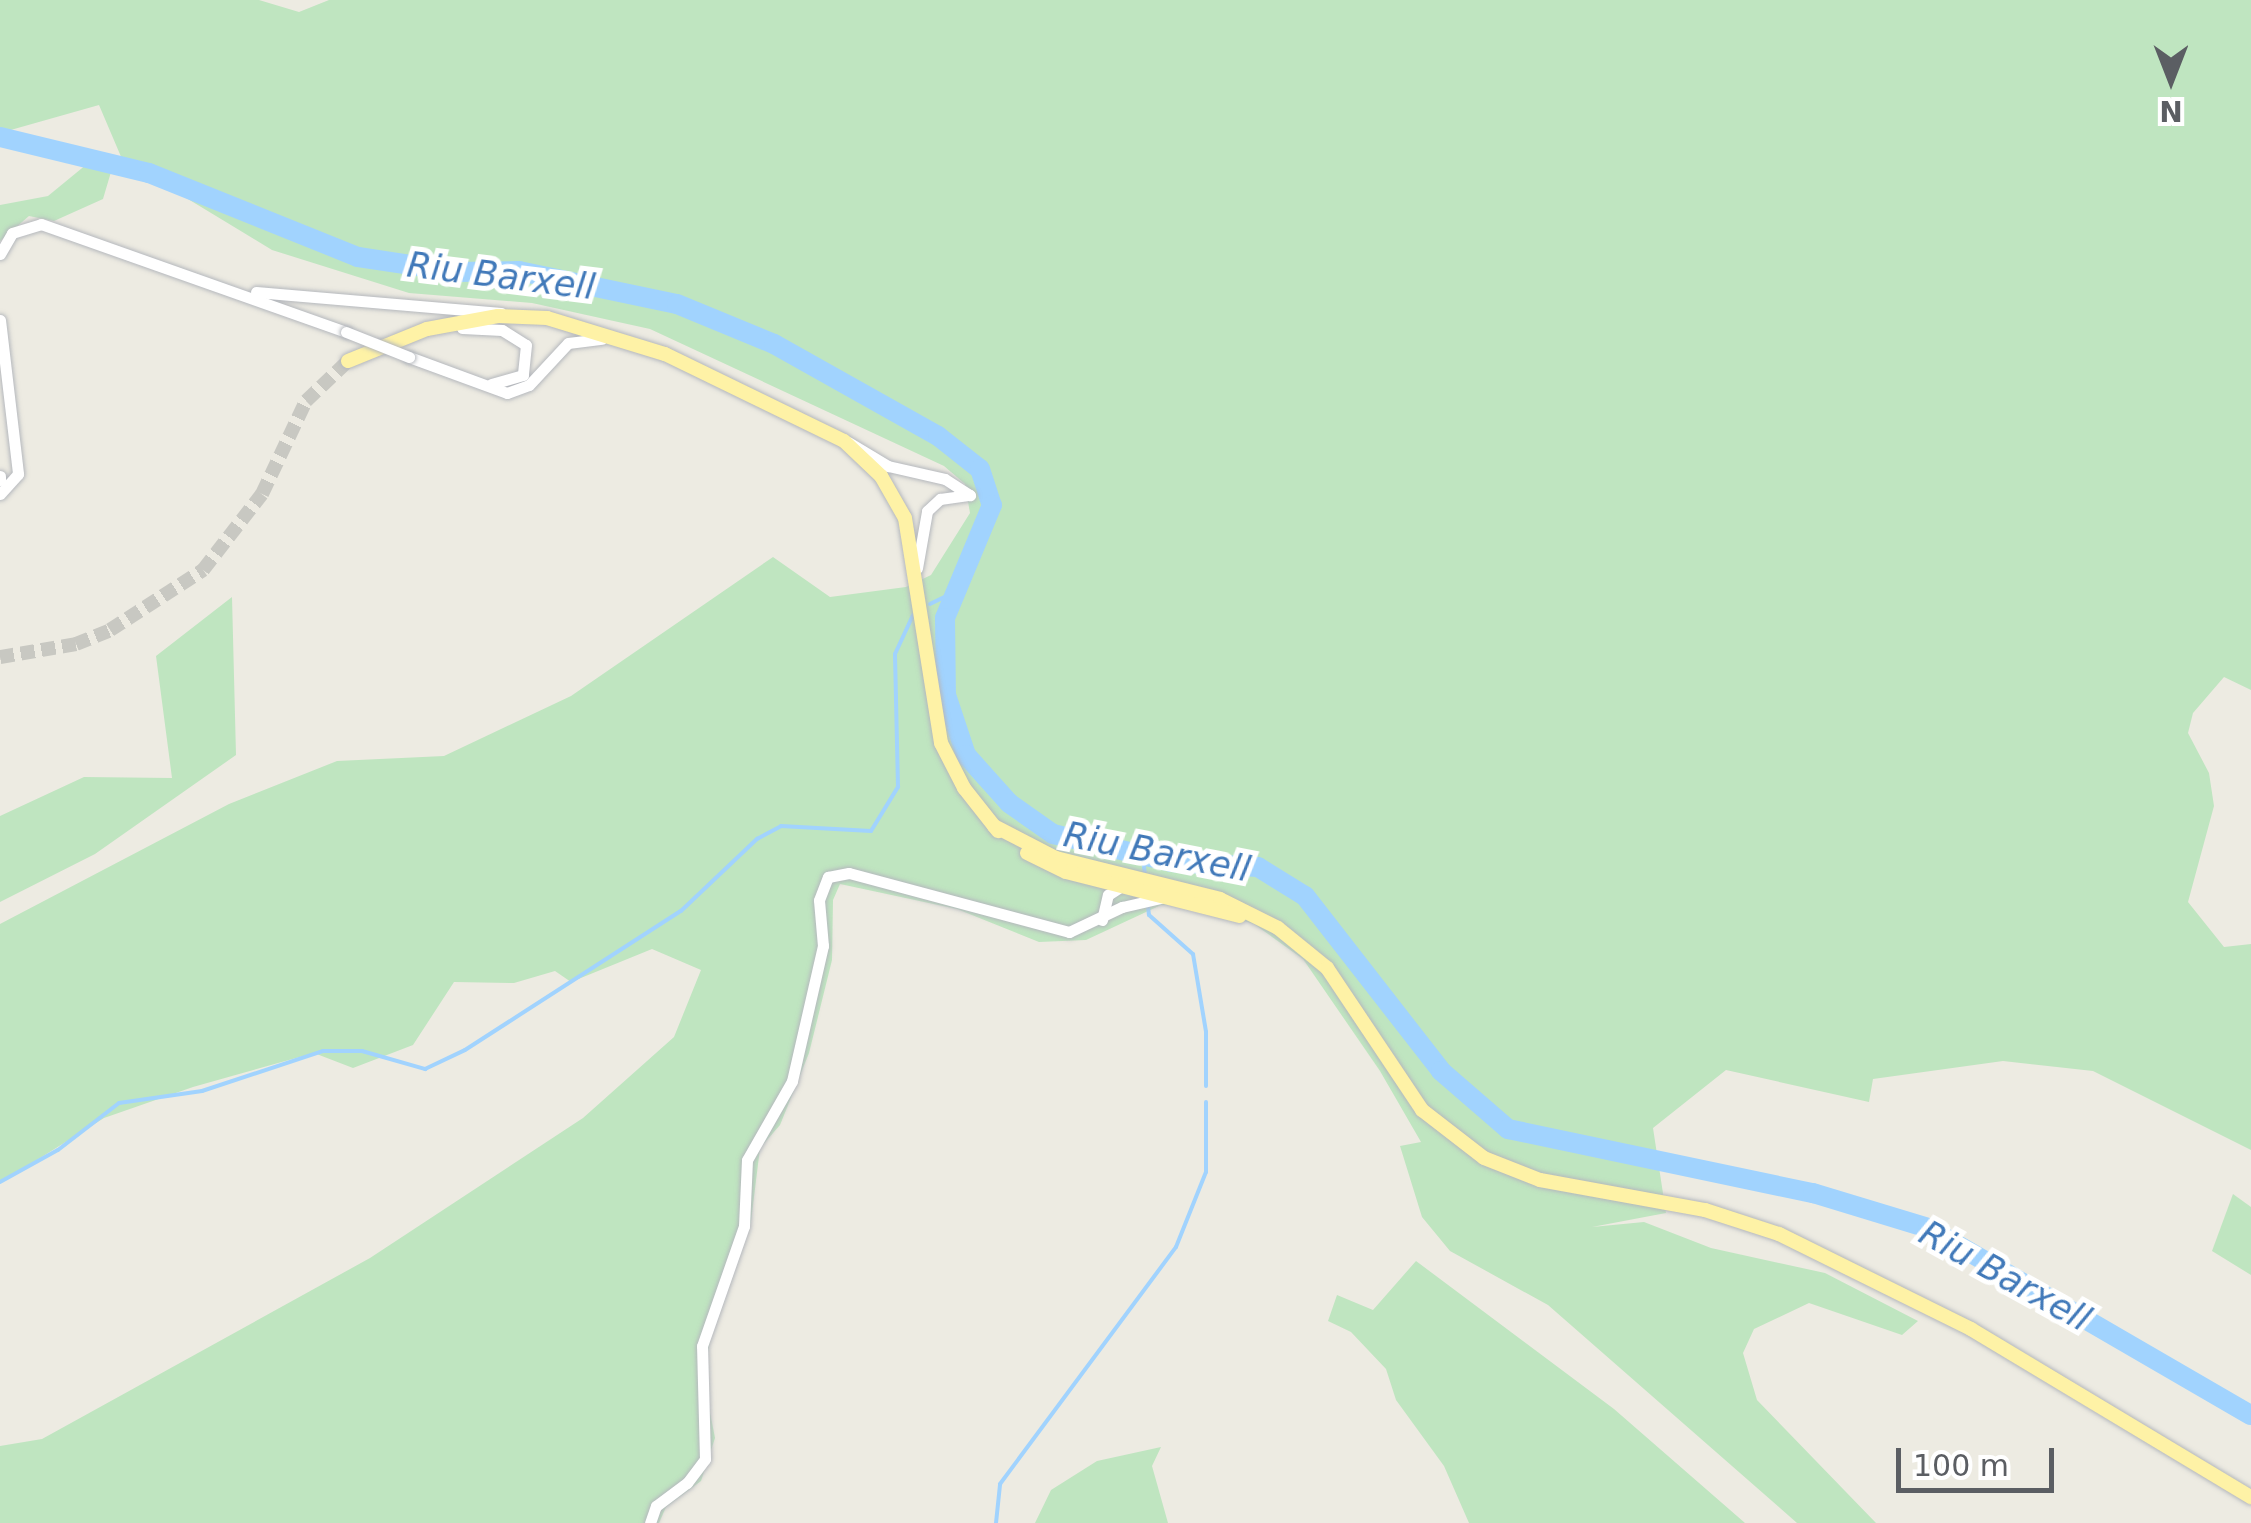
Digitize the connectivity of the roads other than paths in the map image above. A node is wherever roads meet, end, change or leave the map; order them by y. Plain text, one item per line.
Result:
1 (0, 254) edge
2 (241, 291) junction
3 (526, 316) junction
4 (0, 320) edge
5 (427, 329) junction
6 (665, 354) junction
7 (348, 362) tunnel mouth
8 (477, 382) junction
9 (844, 440) junction
10 (945, 479) junction
11 (0, 494) edge
12 (940, 499) junction
13 (917, 568) junction
14 (994, 826) junction
15 (1078, 866) junction
16 (1094, 880) junction
17 (1122, 886) junction
18 (1169, 891) junction
19 (1108, 895) junction
20 (1122, 907) junction
21 (1102, 920) junction
22 (2251, 1497) edge
23 (650, 1523) edge

1 - 2 street
2 - 3 street
2 - 8 street, bridge
3 - 5 main road
3 - 6 main road
4 - 11 street
5 - 7 main road
5 - 8 street
6 - 8 street
6 - 9 main road
9 - 10 street
9 - 13 main road
10 - 12 street
10 - 12 street
12 - 13 street
13 - 14 main road
14 - 15 main road
14 - 16 main road
15 - 17 street
15 - 18 main road
16 - 17 main road
16 - 19 street
17 - 18 main road
17 - 19 street
17 - 20 street
18 - 20 street
18 - 22 main road
19 - 21 street
20 - 21 street
21 - 23 street

